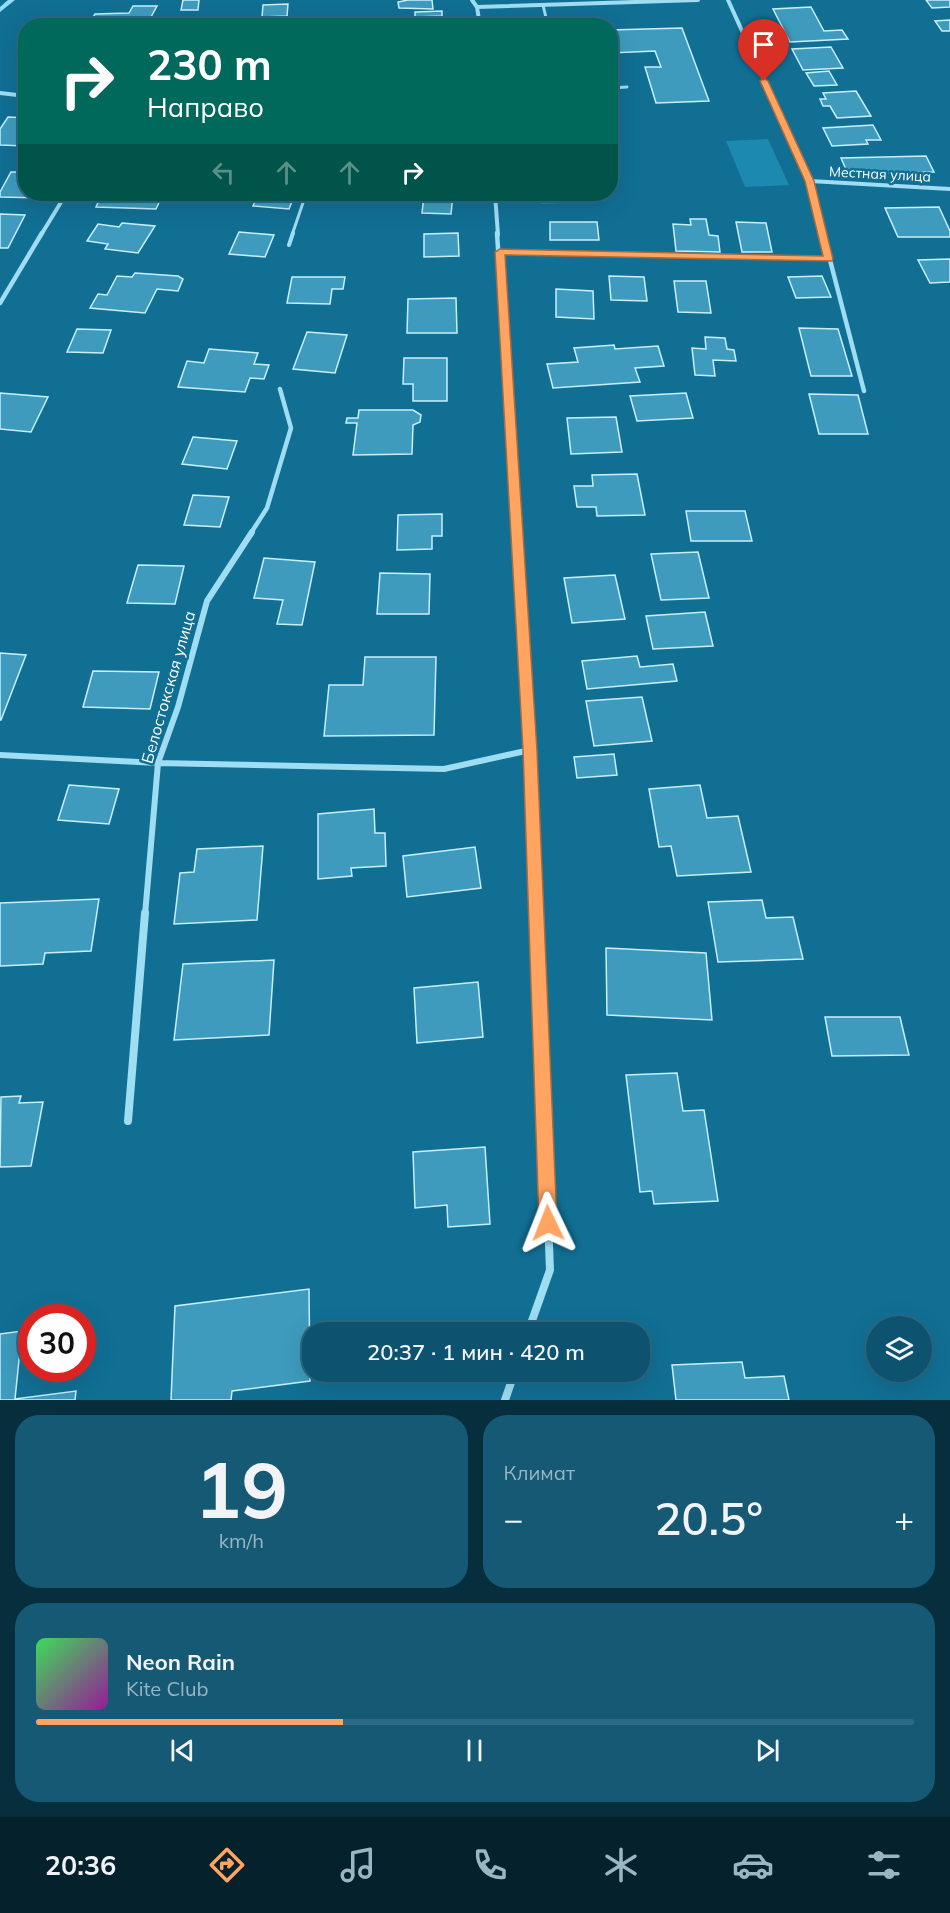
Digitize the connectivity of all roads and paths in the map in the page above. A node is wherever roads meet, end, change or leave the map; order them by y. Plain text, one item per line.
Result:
1 (472, 0) edge
2 (698, 0) edge
3 (728, 0) edge
4 (543, 5) junction
5 (477, 7) junction
6 (479, 18) edge
7 (546, 18) edge
8 (627, 87) dead end
9 (618, 88) edge
10 (0, 93) edge
11 (18, 95) edge
12 (810, 181) junction
13 (950, 189) edge
14 (62, 201) edge
15 (304, 201) edge
16 (496, 201) edge
17 (289, 245) dead end
18 (500, 252) junction
19 (828, 259) junction
20 (0, 303) edge
21 (280, 389) dead end
22 (864, 391) dead end
23 (530, 750) junction
24 (0, 755) edge
25 (158, 764) junction
26 (128, 1121) dead end
27 (532, 1322) edge
28 (511, 1382) edge
29 (505, 1400) edge

1 - 5 street
2 - 4 street
3 - 12 street
4 - 5 street
4 - 7 lane
5 - 6 street
8 - 9 lane
10 - 11 street
12 - 13 street, Местная улица
12 - 19 street
14 - 20 street
15 - 17 lane
16 - 18 street
18 - 19 lane
18 - 23 street
19 - 22 street
21 - 25 street, Белостокская улица
23 - 25 street
23 - 27 street
24 - 25 street
25 - 26 street, Белостокская улица
28 - 29 street

